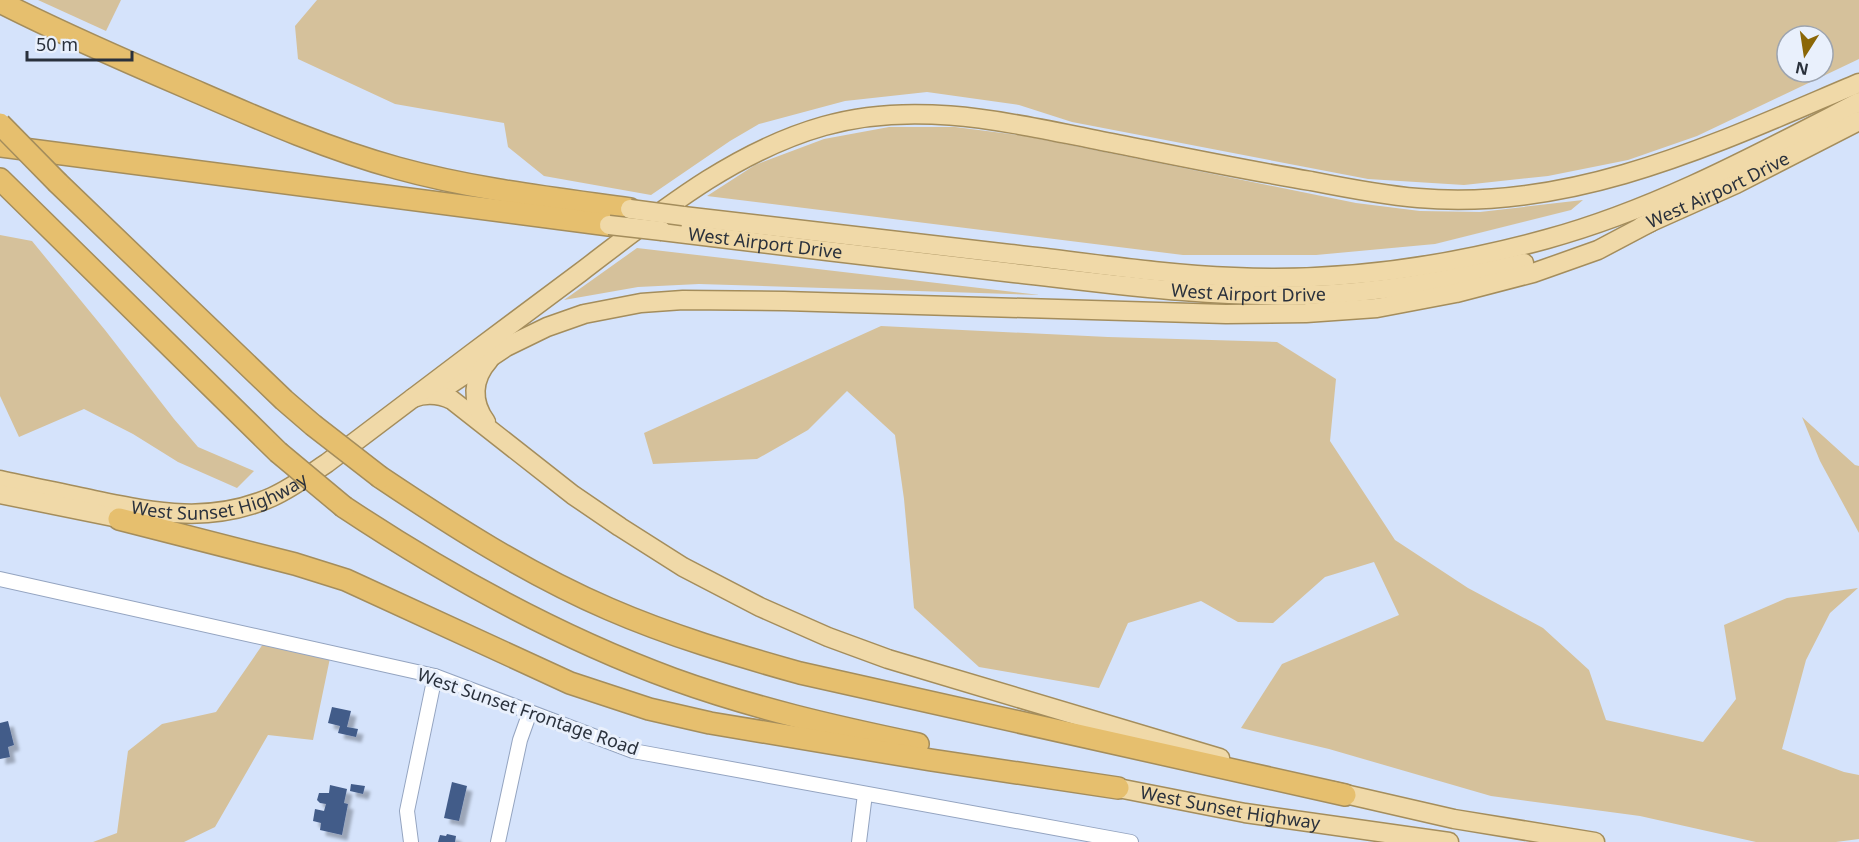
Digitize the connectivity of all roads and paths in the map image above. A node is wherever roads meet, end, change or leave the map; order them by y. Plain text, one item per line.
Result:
1 (0, 2) edge
2 (1859, 83) edge
3 (1859, 102) edge
4 (1859, 121) edge
5 (0, 124) edge
6 (1859, 136) edge
7 (0, 146) edge
8 (1775, 164) junction
9 (3, 182) edge
10 (630, 209) joint
11 (1651, 222) junction
12 (609, 225) joint
13 (493, 355) junction
14 (435, 395) junction
15 (413, 398) junction
16 (497, 435) junction
17 (0, 480) edge
18 (0, 494) edge
19 (119, 519) junction
20 (0, 579) edge
21 (435, 676) junction
22 (530, 712) junction
23 (1118, 788) junction
24 (865, 794) junction
25 (1344, 795) junction
26 (411, 842) edge
27 (498, 842) edge
28 (859, 842) edge
29 (1131, 842) edge
30 (1449, 842) edge
31 (1596, 842) edge

1 - 10 highway
2 - 15 main road, West Sunset Highway
3 - 10 main road, West Airport Drive, bridge
4 - 8 main road, West Airport Drive
5 - 25 highway, bridge
6 - 8 main road
7 - 12 highway
8 - 11 main road, West Airport Drive
9 - 23 highway, bridge
11 - 12 main road, West Airport Drive, bridge
11 - 13 main road, West Sunset Highway
13 - 14 main road, West Sunset Highway
13 - 16 main road
14 - 15 main road
14 - 16 main road
14 - 19 main road, West Sunset Highway
15 - 17 main road, West Sunset Highway
16 - 25 main road
18 - 19 main road, West Sunset Highway
19 - 23 highway
20 - 21 street, West Sunset Frontage Road
21 - 22 street, West Sunset Frontage Road
21 - 26 street
22 - 24 street, West Sunset Frontage Road
22 - 27 street
23 - 30 main road, West Sunset Highway
24 - 28 street
24 - 29 street, West Sunset Frontage Road
25 - 31 main road

